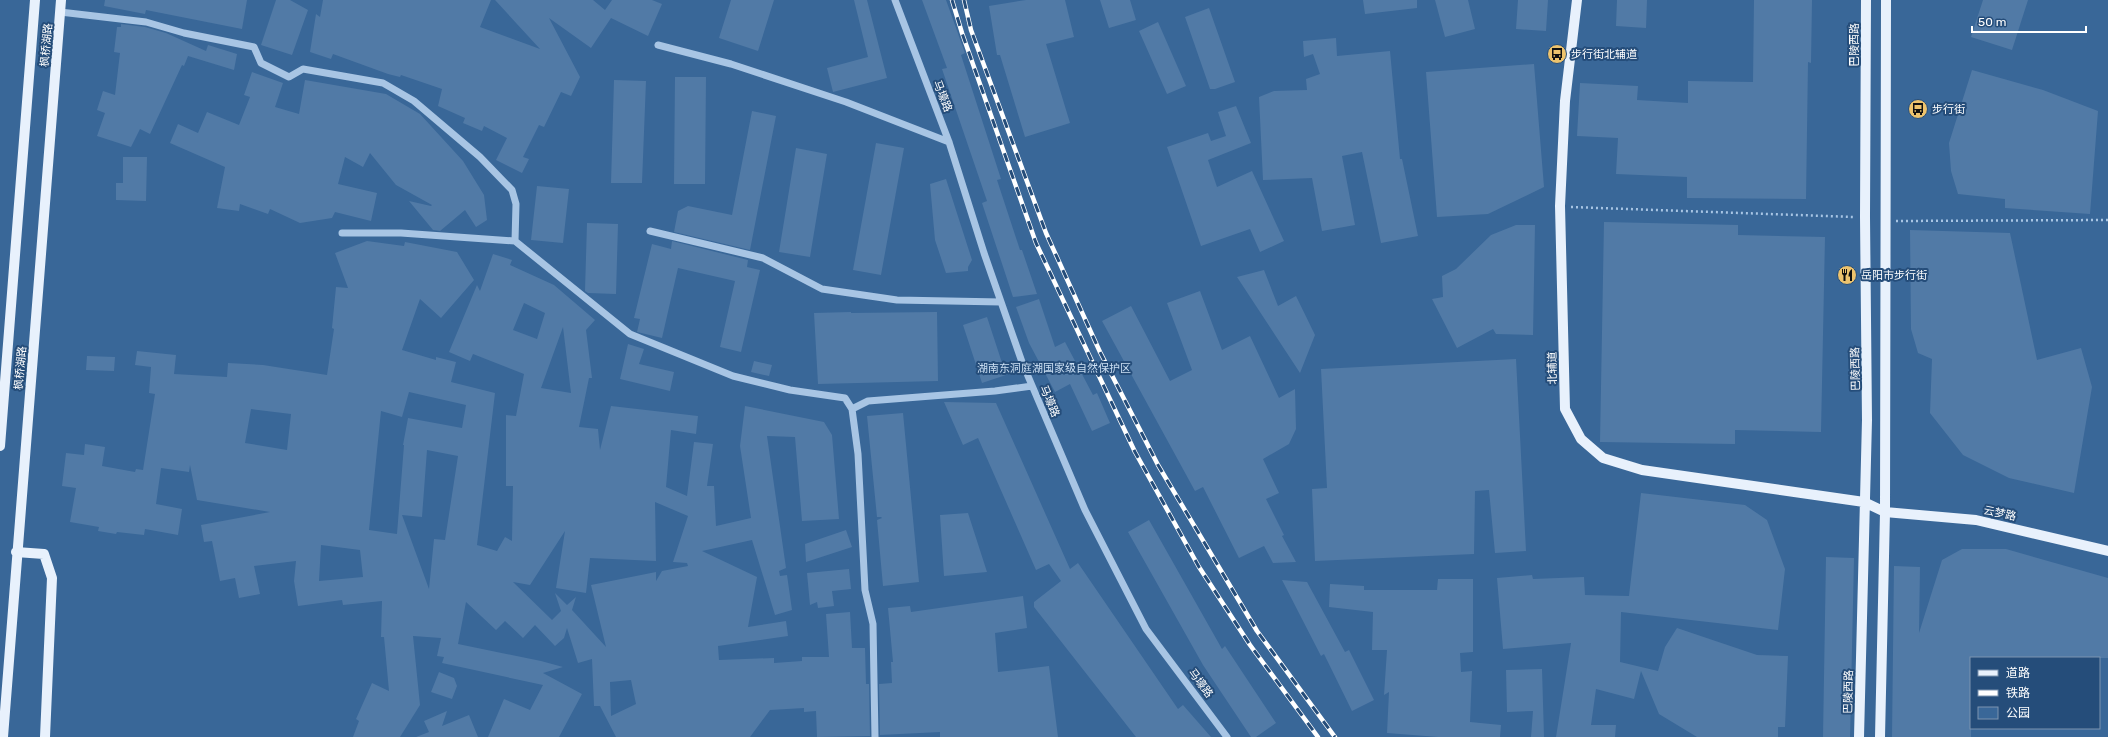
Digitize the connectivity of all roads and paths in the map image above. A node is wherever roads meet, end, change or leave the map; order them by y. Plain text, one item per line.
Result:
1 (35, 0) edge
2 (61, 0) edge
3 (895, 0) edge
4 (1577, 0) edge
5 (1866, 0) edge
6 (1886, 0) edge
7 (60, 12) junction
8 (658, 45) dead end
9 (949, 142) junction
10 (1560, 206) junction
11 (1865, 217) junction
12 (2108, 220) edge
13 (1884, 222) junction
14 (650, 231) dead end
15 (342, 234) dead end
16 (515, 241) junction
17 (1001, 302) junction
18 (2, 377) edge
19 (1032, 386) junction
20 (852, 409) junction
21 (0, 446) edge
22 (1864, 502) junction
23 (1885, 512) junction
24 (2108, 551) edge
25 (16, 552) junction
26 (3, 737) edge
27 (45, 737) edge
28 (875, 737) edge
29 (1226, 737) edge
30 (1859, 737) edge
31 (1880, 737) edge

1 - 18 main road, 枫桥湖路
2 - 7 main road, 枫桥湖路
3 - 9 street, 马壕路
4 - 10 main road, 北辅道
5 - 11 main road, 巴陵西路
6 - 13 main road
7 - 16 street
7 - 25 main road, 枫桥湖路
8 - 9 street
9 - 17 street, 马壕路
10 - 11 path
10 - 22 main road, 北辅道
11 - 22 main road, 巴陵西路
12 - 13 path
13 - 23 main road
14 - 17 street
15 - 16 street
16 - 20 street
17 - 19 street, 马壕路
18 - 21 main road, 枫桥湖路
19 - 20 street
19 - 29 street, 马壕路
20 - 28 street
22 - 23 main road, 北辅道
22 - 30 main road, 巴陵西路
23 - 24 main road, 云梦路
23 - 31 main road
25 - 26 main road, 枫桥湖路
25 - 27 main road

